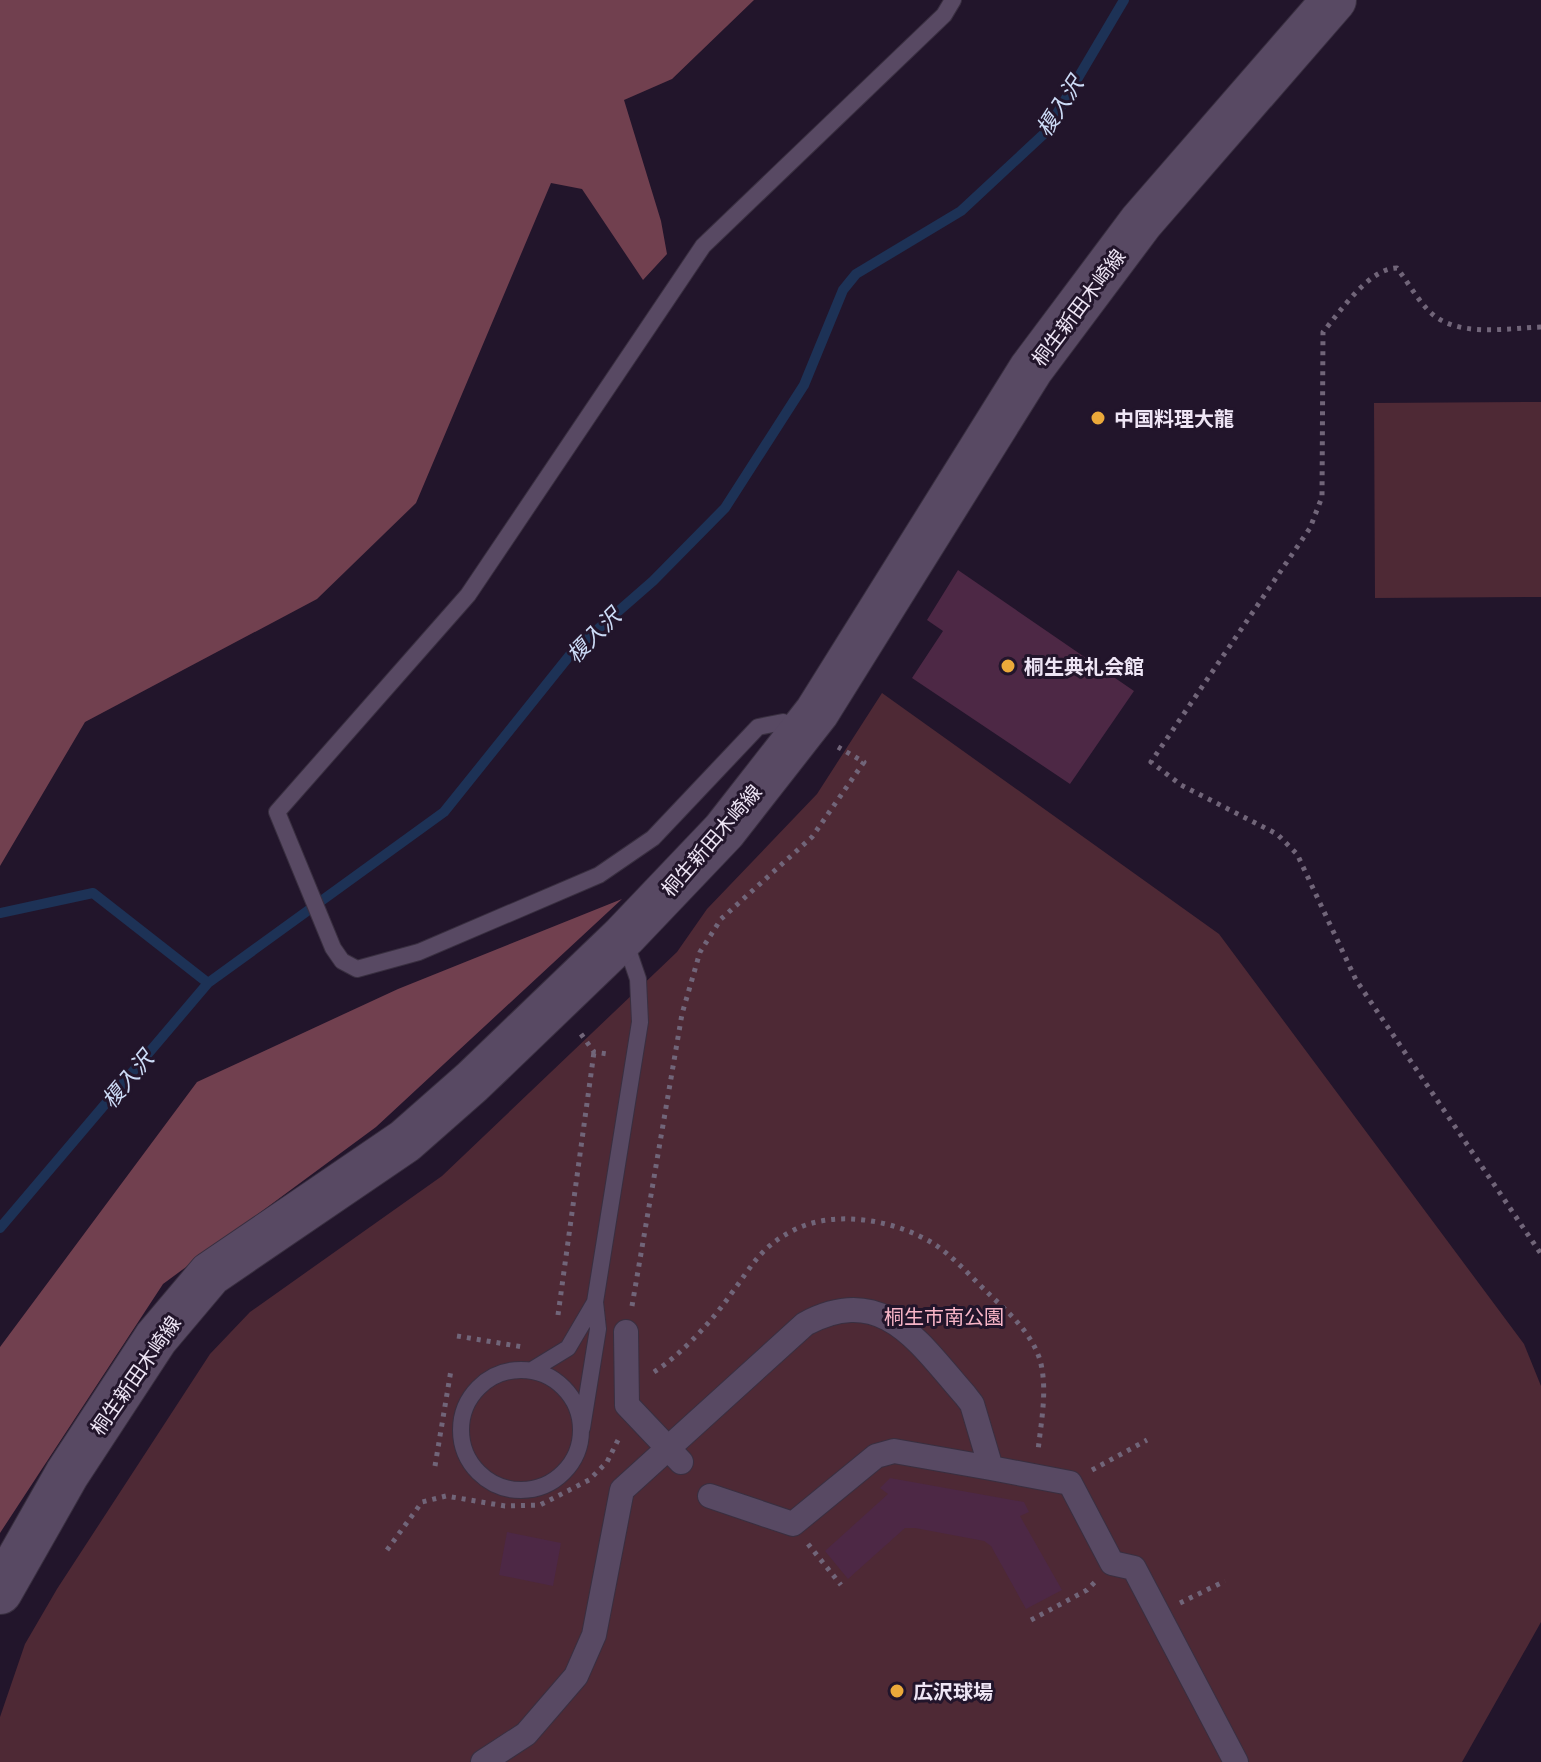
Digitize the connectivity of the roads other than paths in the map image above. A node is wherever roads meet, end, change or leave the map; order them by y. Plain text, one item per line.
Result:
1 (953, 0) edge
2 (1334, 0) edge
3 (819, 740) junction
4 (624, 936) junction
5 (595, 1302) junction
6 (626, 1332) road end
7 (532, 1370) junction
8 (582, 1428) junction
9 (675, 1455) junction
10 (991, 1468) junction
11 (710, 1496) dead end
12 (0, 1592) edge
13 (489, 1761) edge
14 (1236, 1762) edge

1 - 3 lane
2 - 3 main road, 桐生新田木崎線
3 - 4 main road, 桐生新田木崎線
4 - 5 lane
4 - 12 main road, 桐生新田木崎線
5 - 7 lane
5 - 8 lane
6 - 9 street
7 - 8 lane
7 - 8 lane
9 - 10 street
9 - 13 street
10 - 11 street
10 - 14 street

